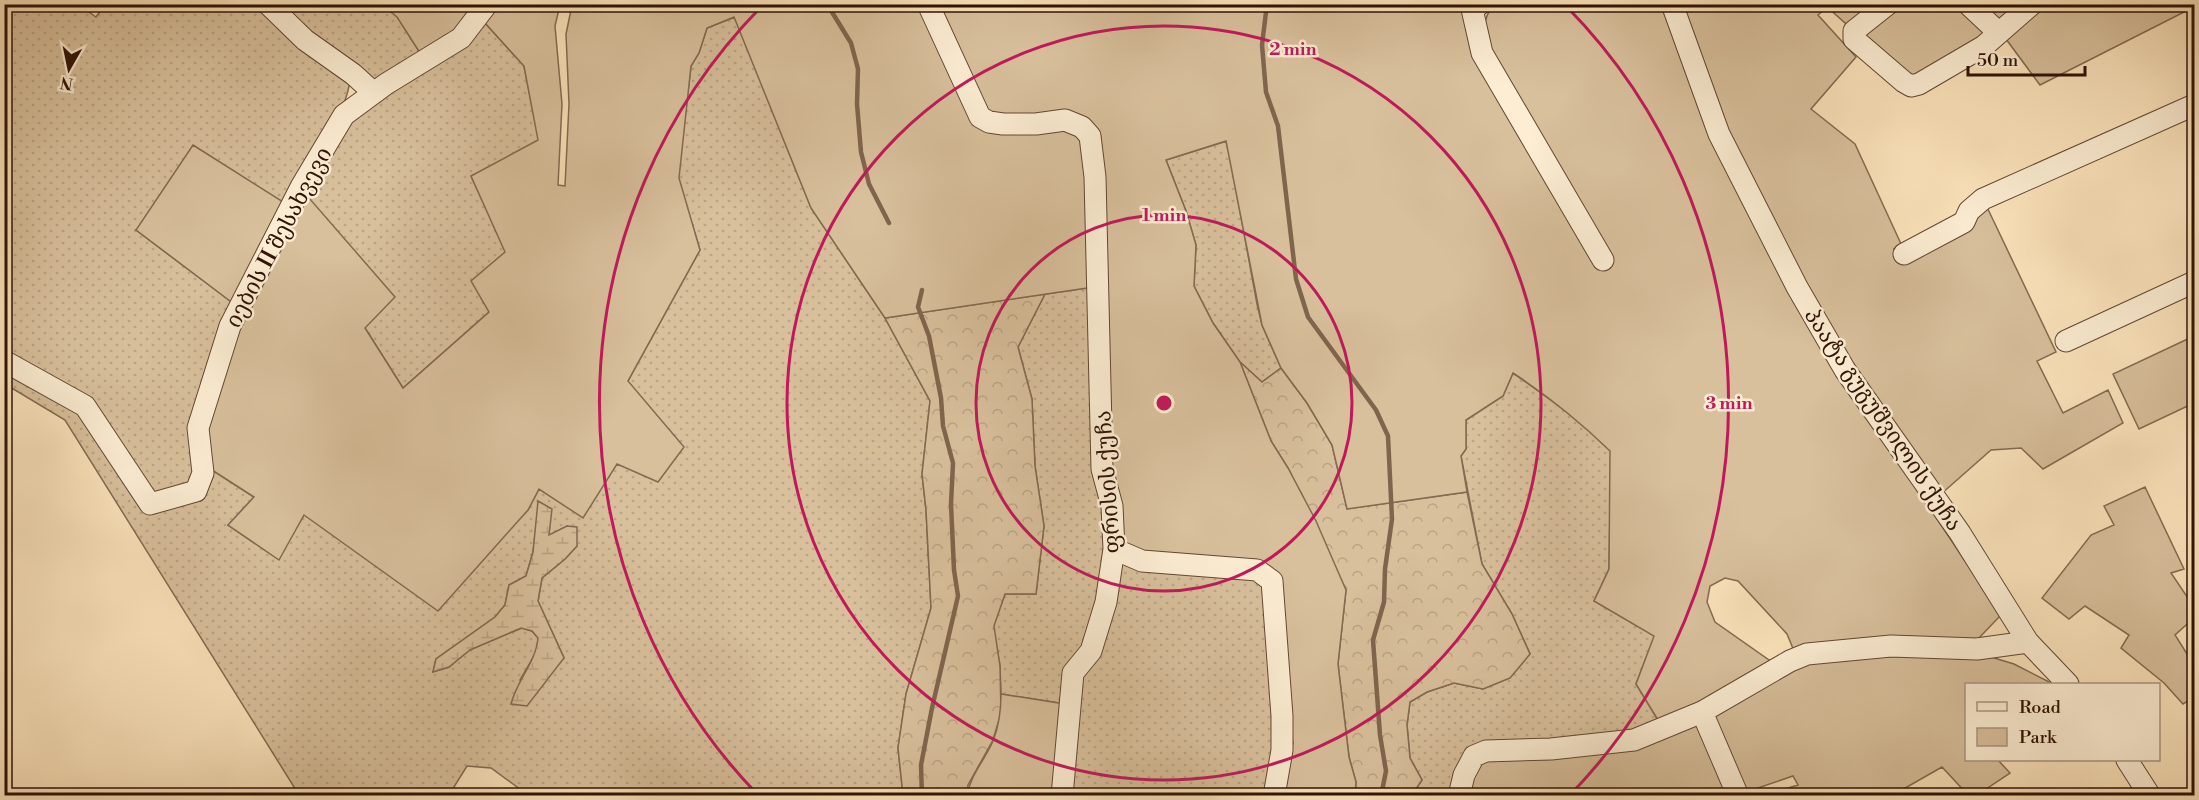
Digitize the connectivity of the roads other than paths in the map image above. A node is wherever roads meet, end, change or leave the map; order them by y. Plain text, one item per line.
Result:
1 (268, 4) edge
2 (487, 4) edge
3 (928, 4) edge
4 (1672, 4) edge
5 (1888, 4) edge
6 (1968, 4) edge
7 (2032, 4) edge
8 (1474, 6) edge
9 (1999, 33) junction
10 (374, 93) junction
11 (2194, 105) edge
12 (1904, 254) dead end
13 (1603, 260) dead end
14 (2194, 282) edge
15 (2066, 341) dead end
16 (4, 361) edge
17 (1114, 549) junction
18 (2028, 642) junction
19 (2067, 683) edge
20 (1702, 712) junction
21 (2128, 761) edge
22 (1062, 795) edge
23 (1274, 795) edge
24 (1459, 795) edge
25 (1738, 795) edge
26 (2150, 795) edge

1 - 10 street
2 - 10 street, იების II შესახვევი
3 - 17 street, ფრისის ქუჩა
4 - 18 street, პაატა გუგუშვილის ქუჩა
5 - 9 street
6 - 9 street
7 - 9 street
8 - 13 street
10 - 16 street, იების II შესახვევი
11 - 12 street
14 - 15 street
17 - 22 street, ფრისის ქუჩა
17 - 23 street
18 - 19 street, პაატა გუგუშვილის ქუჩა
18 - 20 street
20 - 24 street
20 - 25 street
21 - 26 street

